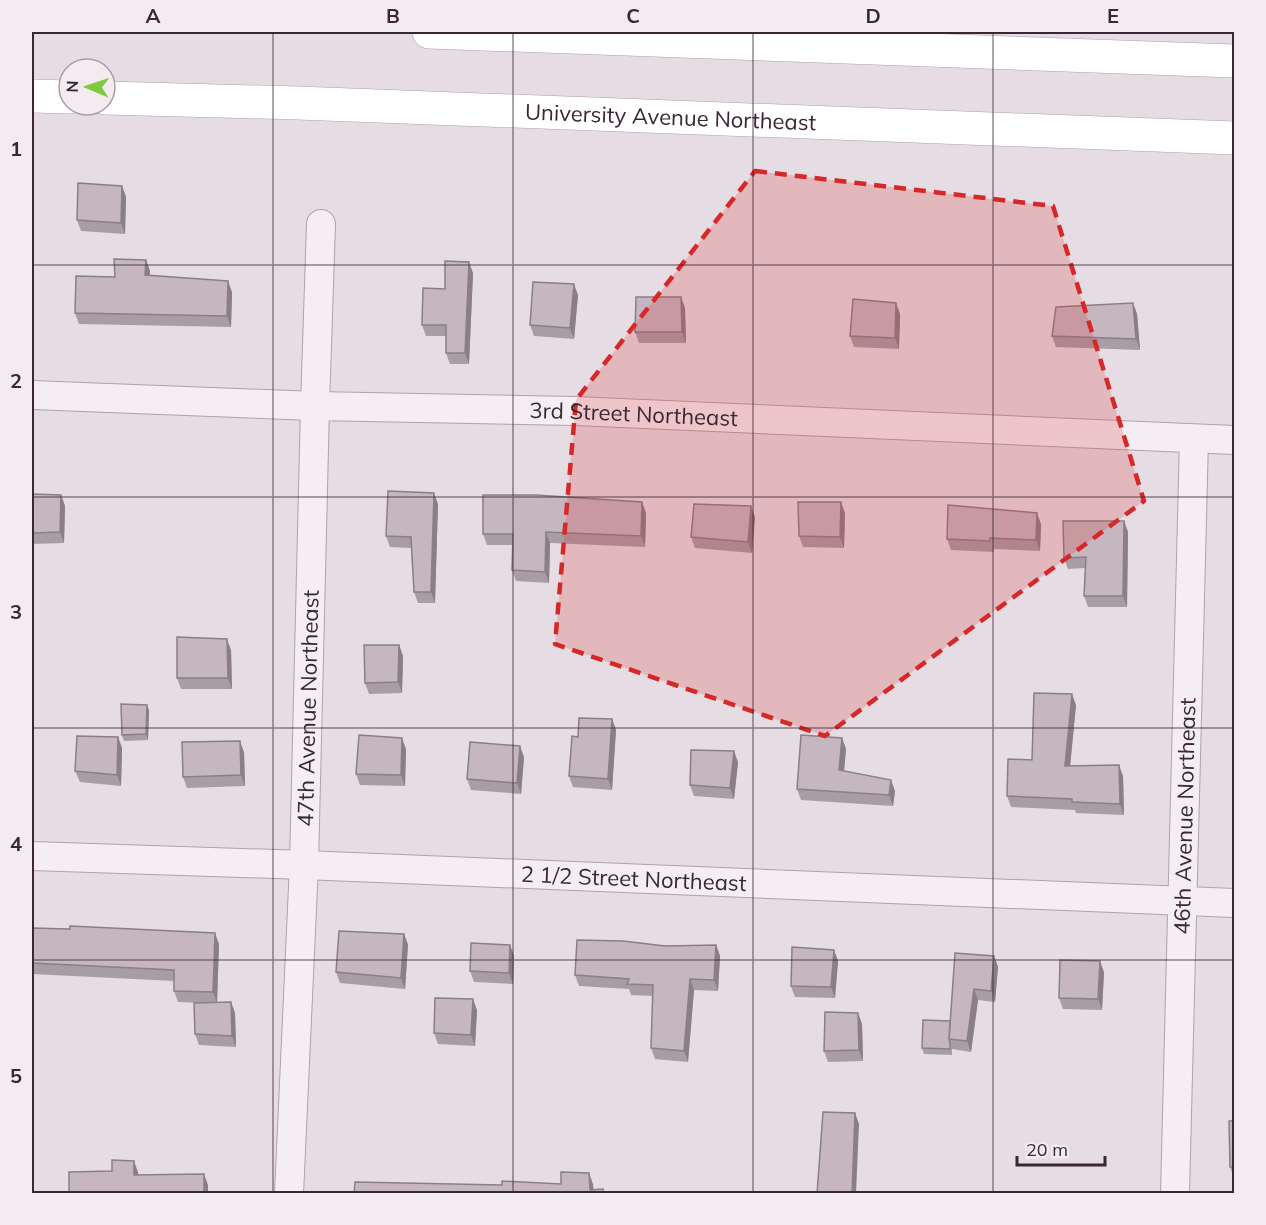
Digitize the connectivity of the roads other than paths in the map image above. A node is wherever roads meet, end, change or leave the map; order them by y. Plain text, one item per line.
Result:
1 (429, 32) edge
2 (1234, 61) edge
3 (32, 96) edge
4 (57, 97) edge
5 (117, 98) edge
6 (1234, 138) edge
7 (321, 224) dead end
8 (32, 395) edge
9 (315, 406) junction
10 (1194, 439) junction
11 (1234, 440) edge
12 (32, 856) edge
13 (304, 865) junction
14 (1182, 902) junction
15 (1234, 903) edge
16 (289, 1194) edge
17 (1175, 1194) edge

1 - 2 main road
3 - 4 main road
5 - 6 main road, University Avenue Northeast
7 - 9 street, 47th Avenue Northeast
8 - 9 street, 3rd Street Northeast
9 - 10 street, 3rd Street Northeast
9 - 13 street, 47th Avenue Northeast
10 - 11 street, 3rd Street Northeast
10 - 14 street, 46th Avenue Northeast
12 - 13 street, 2 1/2 Street Northeast
13 - 14 street, 2 1/2 Street Northeast
13 - 16 street, 47th Avenue Northeast
14 - 15 street, 2 1/2 Street Northeast
14 - 17 street, 46th Avenue Northeast

